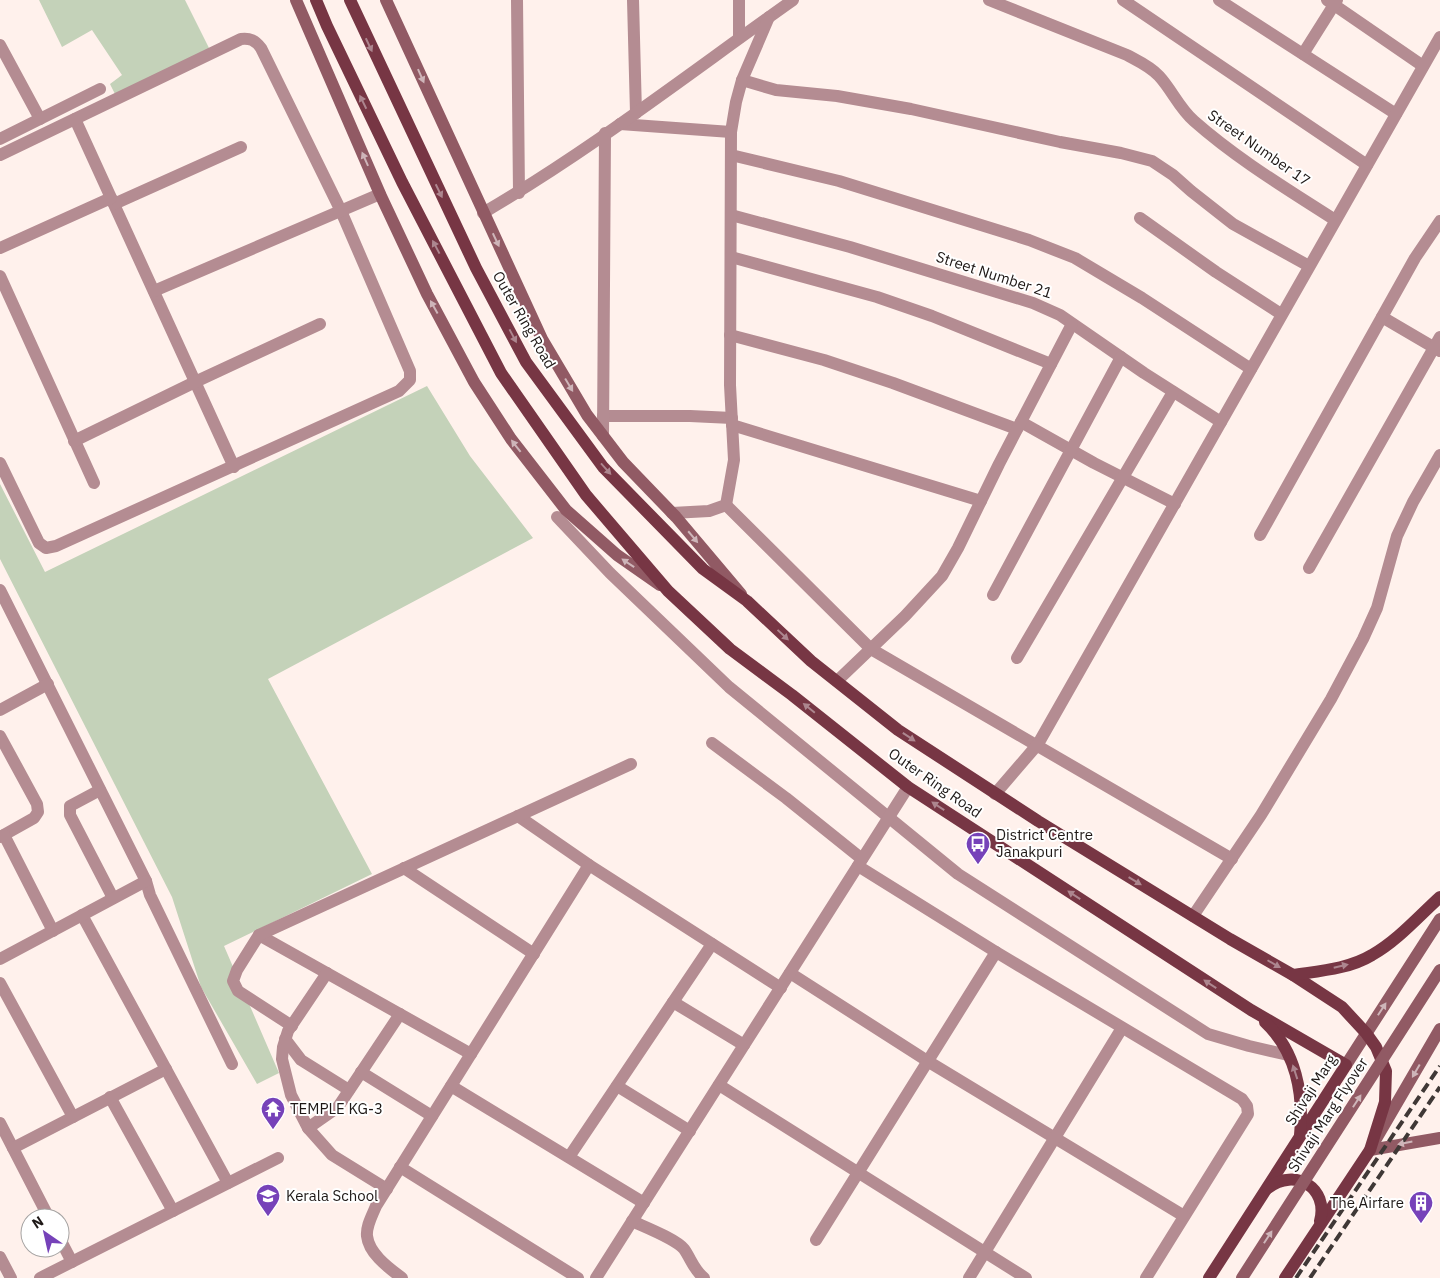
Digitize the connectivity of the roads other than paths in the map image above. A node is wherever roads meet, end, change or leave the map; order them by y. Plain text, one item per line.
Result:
1 (296, 0) edge
2 (316, 0) edge
3 (350, 0) edge
4 (386, 0) edge
5 (517, 0) edge
6 (633, 0) edge
7 (739, 0) edge
8 (794, 0) edge
9 (989, 0) edge
10 (1123, 0) edge
11 (1219, 0) edge
12 (1333, 2) edge
13 (769, 17) junction
14 (1440, 37) edge
15 (739, 38) junction
16 (0, 45) edge
17 (1303, 54) junction
18 (1423, 66) junction
19 (742, 80) junction
20 (100, 89) dead end
21 (636, 113) junction
22 (1396, 114) junction
23 (75, 119) junction
24 (40, 120) junction
25 (620, 124) junction
26 (731, 132) junction
27 (605, 134) junction
28 (0, 139) edge
29 (241, 147) dead end
30 (731, 155) junction
31 (0, 156) edge
32 (1367, 165) junction
33 (519, 193) junction
34 (380, 194) junction
35 (112, 201) junction
36 (341, 211) junction
37 (483, 213) junction
38 (730, 216) junction
39 (1140, 218) dead end
40 (1335, 220) junction
41 (1440, 220) edge
42 (0, 248) edge
43 (731, 257) junction
44 (1309, 266) junction
45 (0, 276) edge
46 (154, 291) junction
47 (1282, 314) junction
48 (1382, 317) junction
49 (320, 324) dead end
50 (1072, 324) junction
51 (730, 335) junction
52 (1438, 345) edge
53 (1121, 357) junction
54 (1051, 364) junction
55 (1251, 369) junction
56 (196, 382) junction
57 (1173, 392) junction
58 (603, 416) junction
59 (732, 421) junction
60 (1221, 422) junction
61 (1019, 426) junction
62 (603, 436) junction
63 (74, 441) junction
64 (1071, 450) junction
65 (1440, 455) edge
66 (0, 463) edge
67 (234, 467) junction
68 (1123, 478) junction
69 (94, 484) dead end
70 (981, 501) junction
71 (1175, 504) junction
72 (726, 505) junction
73 (672, 513) junction
74 (557, 517) dead end
75 (1260, 535) dead end
76 (1309, 568) dead end
77 (0, 590) edge
78 (668, 591) junction
79 (993, 595) dead end
80 (748, 601) junction
81 (871, 649) junction
82 (1017, 658) dead end
83 (837, 681) junction
84 (48, 684) junction
85 (0, 710) edge
86 (0, 736) edge
87 (712, 743) dead end
88 (1038, 744) junction
89 (631, 764) dead end
90 (908, 787) junction
91 (100, 790) junction
92 (995, 794) junction
93 (518, 816) junction
94 (889, 817) junction
95 (2, 836) edge
96 (1232, 859) junction
97 (860, 863) junction
98 (589, 865) junction
99 (404, 868) junction
100 (146, 881) junction
101 (1440, 897) edge
102 (114, 898) junction
103 (82, 915) junction
104 (1192, 916) junction
105 (1440, 919) edge
106 (53, 931) junction
107 (259, 935) junction
108 (712, 944) junction
109 (996, 952) junction
110 (534, 954) junction
111 (0, 960) edge
112 (1440, 970) edge
113 (326, 973) junction
114 (790, 973) junction
115 (1293, 975) junction
116 (0, 983) edge
117 (781, 988) junction
118 (673, 1002) junction
119 (1251, 1010) junction
120 (400, 1014) junction
121 (292, 1026) junction
122 (1122, 1028) junction
123 (1440, 1029) edge
124 (1366, 1033) junction
125 (285, 1039) junction
126 (744, 1045) junction
127 (471, 1054) junction
128 (1288, 1055) junction
129 (929, 1062) junction
130 (232, 1064) dead end
131 (1346, 1065) junction
132 (166, 1069) junction
133 (361, 1072) junction
134 (718, 1085) junction
135 (451, 1086) junction
136 (617, 1086) junction
137 (349, 1090) junction
138 (110, 1098) junction
139 (432, 1116) junction
140 (73, 1117) junction
141 (0, 1123) edge
142 (308, 1128) junction
143 (690, 1131) junction
144 (1300, 1137) junction
145 (1054, 1138) junction
146 (1440, 1138) edge
147 (13, 1148) junction
148 (1370, 1150) junction
149 (569, 1157) junction
150 (278, 1158) dead end
151 (400, 1167) junction
152 (858, 1173) junction
153 (228, 1183) junction
154 (387, 1189) junction
155 (1263, 1194) junction
156 (644, 1203) junction
157 (44, 1208) edge
158 (173, 1211) junction
159 (1184, 1216) junction
160 (632, 1221) junction
161 (1317, 1228) junction
162 (816, 1240) dead end
163 (985, 1252) junction
164 (0, 1257) edge
165 (70, 1258) edge
166 (72, 1262) junction
167 (11, 1278) edge
168 (40, 1278) edge
169 (402, 1278) edge
170 (578, 1278) edge
171 (596, 1278) edge
172 (704, 1278) edge
173 (969, 1278) edge
174 (1026, 1278) edge
175 (1146, 1278) edge
176 (1209, 1278) edge
177 (1242, 1278) edge
178 (1285, 1278) edge

34 -> 1 street, Outer Ring Road
78 -> 2 main road, Outer Ring Road
3 -> 80 main road, Outer Ring Road
4 -> 37 street, Outer Ring Road
5 - 33 street
6 - 21 street
7 - 15 street
8 - 13 street
9 - 40 street, Street Number 17
10 - 32 street
11 - 17 street
12 - 17 street
12 - 18 street
13 - 15 street
13 - 19 street
14 - 18 street
15 - 21 street
16 - 24 street
17 - 22 street
18 - 22 street
19 - 26 street
19 - 44 street
20 - 24 street
21 - 25 street
22 - 32 street
23 - 31 street
23 - 35 street
23 - 36 street
24 - 28 street
25 - 26 street
25 - 27 street
26 - 30 street
27 - 33 street
27 - 58 street
29 - 35 street
30 - 38 street
30 - 55 street
32 - 40 street
33 - 37 street
34 - 36 street
78 -> 34 street, Outer Ring Road
35 - 42 street
35 - 46 street
36 - 46 street
36 - 67 street
37 -> 62 street, Outer Ring Road
38 - 43 street
38 - 50 street, Street Number 21
39 - 47 street
40 - 44 street
41 - 48 street
43 - 51 street
43 - 54 street
44 - 47 street
45 - 63 street
46 - 56 street
47 - 55 street
48 - 52 street
48 - 75 street
49 - 56 street
50 - 53 street, Street Number 21
50 - 54 street
51 - 59 street
51 - 61 street
52 - 76 street
53 - 57 street, Street Number 21
53 - 64 street
54 - 61 street
55 - 60 street
56 - 63 street
56 - 67 street
57 - 60 street, Street Number 21
57 - 68 street
58 - 59 street
58 - 62 street
59 - 70 street
59 - 72 street
60 - 71 street
61 - 64 street
61 - 70 street
62 - 73 street, Outer Ring Road
63 - 69 street
64 - 68 street
64 - 79 street
65 - 96 street
66 - 67 street
68 - 71 street
68 - 82 street
70 - 81 street
71 - 88 street
72 - 73 street
72 - 81 street
73 -> 80 street, Outer Ring Road
74 - 94 street
77 - 84 street
90 -> 78 main road, Outer Ring Road
80 -> 83 main road, Outer Ring Road
81 - 83 street
81 - 88 street
83 -> 92 main road, Outer Ring Road
84 - 85 street
84 - 91 street
86 - 95 street
87 - 97 street
88 - 92 street
88 - 96 street
89 - 93 street
90 - 94 street
119 -> 90 main road, Outer Ring Road
91 - 100 street
91 - 102 street
92 -> 104 main road, Outer Ring Road
93 - 98 street
93 - 99 street
94 - 97 street
94 - 128 street
95 - 106 street
96 - 104 street
97 - 109 street
97 - 114 street
98 - 108 street
98 - 110 street
99 - 107 street
99 - 110 street
100 - 102 street
100 - 130 street
115 -> 101 main road
102 - 103 street
103 - 106 street
103 - 132 street
104 -> 115 main road, Outer Ring Road
124 -> 105 street, Shivaji Marg
106 - 111 street
107 - 113 street
107 - 121 street
108 - 117 street
108 - 118 street
109 - 122 street
109 - 129 street
110 - 127 street
177 -> 112 street, Shivaji Marg Flyover, bridge
113 - 120 street
113 - 121 street
114 - 117 street
114 - 129 street
115 - 124 main road, Outer Ring Road
116 - 140 street
117 - 126 street
118 - 126 street
118 - 136 street
119 - 128 main road
119 - 131 main road
120 - 127 street
120 - 133 street
121 - 125 street
122 - 145 street
122 - 159 street
123 -> 148 street
124 - 131 street, Shivaji Marg
124 - 148 main road, Outer Ring Road
125 - 137 street
125 - 142 street
126 - 134 street
127 - 135 street
144 -> 128 main road
129 - 145 street
129 - 152 street
131 - 144 main road, Shivaji Marg
132 - 138 street
132 - 153 street
133 - 137 street
133 - 139 street
134 - 143 street
134 - 152 street
135 - 139 street
135 - 149 street
136 - 143 street
136 - 149 street
137 - 142 street
138 - 140 street
138 - 158 street
139 - 151 street
140 - 147 street
141 - 147 street
142 - 154 street
143 - 156 street
144 - 155 main road, Shivaji Marg
145 - 159 street
145 - 163 street
146 -> 148 street
147 - 157 street
148 - 161 main road
149 - 156 street
150 - 153 street
151 - 154 street
151 - 170 street
152 - 162 street
152 - 163 street
153 - 158 street
154 - 169 street
155 - 161 main road
155 - 176 main road, Shivaji Marg
156 - 160 street
158 - 166 street
159 - 175 street
160 - 171 street
160 - 172 street
161 - 178 main road
163 - 173 street
163 - 174 street
164 - 167 street
165 - 166 street
166 - 168 street

